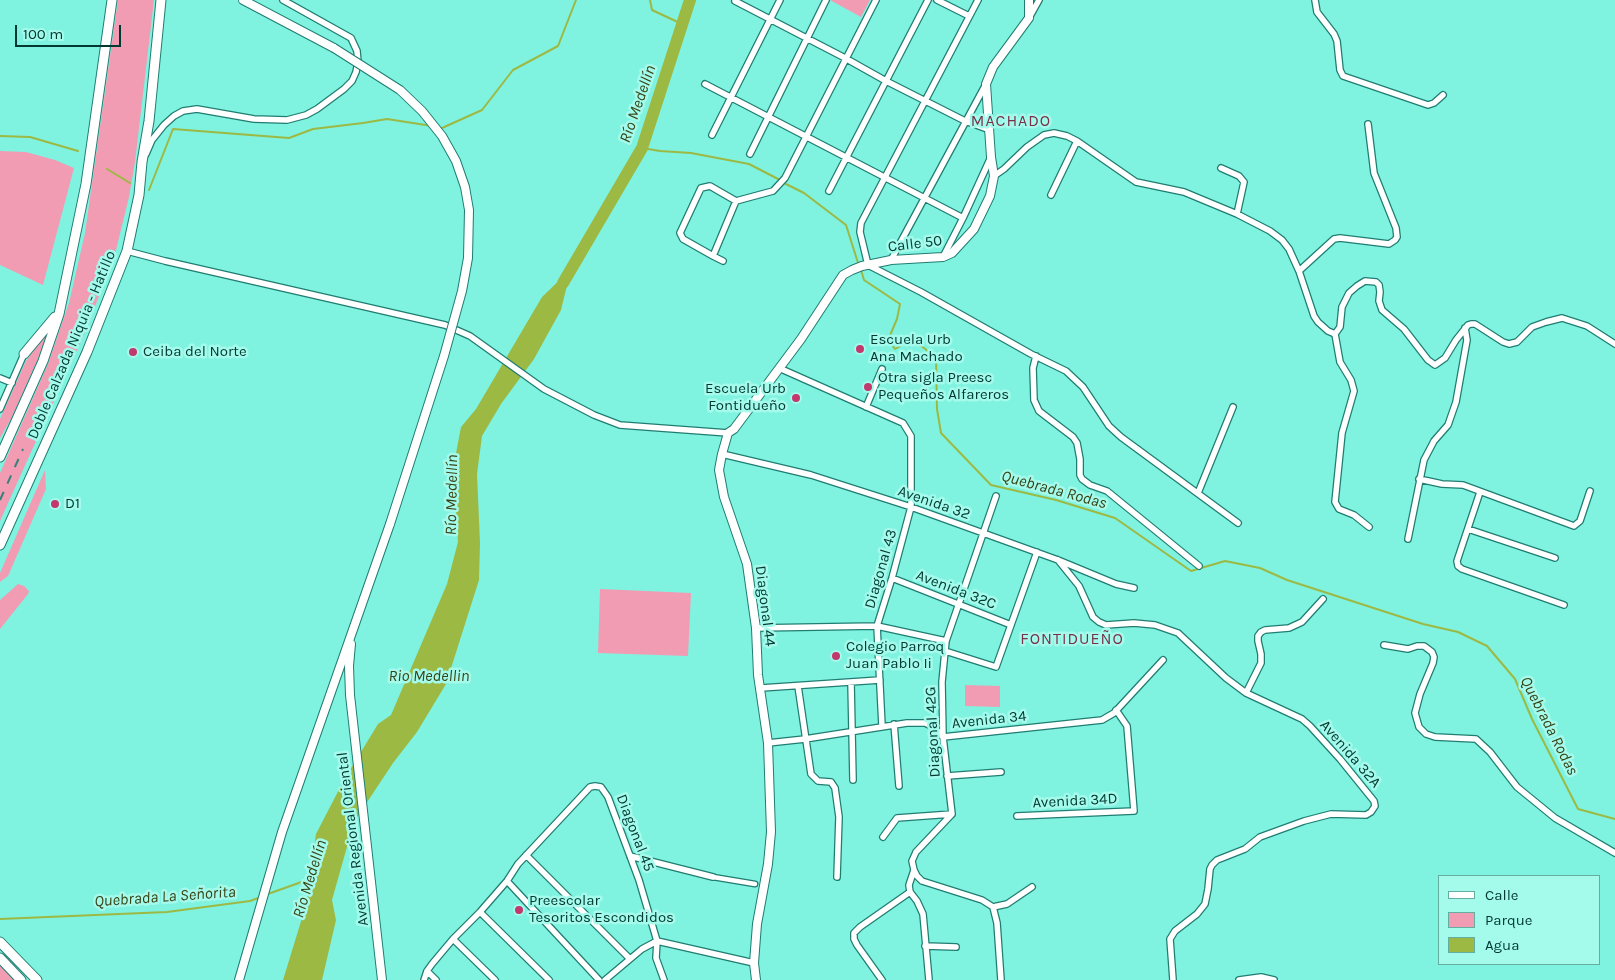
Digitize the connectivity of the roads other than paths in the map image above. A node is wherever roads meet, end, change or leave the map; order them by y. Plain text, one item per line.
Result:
1 (112, 0) edge
2 (162, 0) edge
3 (243, 0) edge
4 (283, 0) edge
5 (780, 0) edge
6 (826, 0) edge
7 (876, 0) edge
8 (928, 0) edge
9 (937, 0) edge
10 (978, 0) edge
11 (1029, 0) edge
12 (1039, 0) edge
13 (1315, 0) edge
14 (735, 1) edge
15 (969, 16) junction
16 (1029, 18) junction
17 (770, 20) junction
18 (806, 39) junction
19 (845, 58) junction
20 (886, 81) junction
21 (705, 84) dead end
22 (986, 84) junction
23 (1443, 95) dead end
24 (731, 96) junction
25 (924, 100) junction
26 (768, 116) junction
27 (965, 122) junction
28 (1368, 124) dead end
29 (990, 130) junction
30 (712, 135) dead end
31 (806, 135) junction
32 (1077, 141) junction
33 (750, 154) dead end
34 (847, 156) junction
35 (991, 157) junction
36 (142, 162) junction
37 (1221, 168) dead end
38 (994, 176) junction
39 (884, 177) junction
40 (829, 191) dead end
41 (1051, 195) dead end
42 (924, 198) junction
43 (736, 201) junction
44 (1237, 214) junction
45 (963, 218) junction
46 (127, 251) junction
47 (713, 256) junction
48 (943, 257) junction
49 (891, 260) junction
50 (723, 261) dead end
51 (865, 266) junction
52 (1299, 271) junction
53 (843, 275) joint
54 (59, 314) junction
55 (1465, 328) junction
56 (1336, 334) junction
57 (1615, 344) edge
58 (24, 354) joint
59 (1036, 356) junction
60 (779, 368) junction
61 (882, 369) dead end
62 (0, 378) edge
63 (12, 383) junction
64 (866, 406) junction
65 (1233, 408) dead end
66 (0, 410) edge
67 (728, 433) junction
68 (2, 448) edge
69 (722, 454) junction
70 (0, 457) edge
71 (1419, 479) junction
72 (1590, 491) dead end
73 (1480, 492) junction
74 (1198, 493) junction
75 (996, 496) dead end
76 (912, 507) junction
77 (1238, 523) dead end
78 (1369, 527) dead end
79 (1468, 530) junction
80 (983, 534) junction
81 (1408, 539) dead end
82 (0, 545) edge
83 (1038, 552) junction
84 (1556, 558) dead end
85 (1058, 560) junction
86 (1199, 566) dead end
87 (892, 578) junction
88 (1134, 588) dead end
89 (1322, 599) dead end
90 (957, 604) junction
91 (1564, 605) dead end
92 (1012, 625) junction
93 (877, 626) junction
94 (756, 628) junction
95 (352, 631) junction
96 (946, 641) junction
97 (1384, 645) dead end
98 (945, 651) junction
99 (1163, 660) dead end
100 (880, 680) junction
101 (851, 682) junction
102 (798, 686) junction
103 (760, 688) junction
104 (1246, 692) junction
105 (1116, 710) junction
106 (894, 724) junction
107 (882, 726) junction
108 (851, 732) junction
109 (943, 737) junction
110 (806, 739) junction
111 (768, 743) junction
112 (1001, 772) dead end
113 (948, 776) junction
114 (853, 780) dead end
115 (899, 786) dead end
116 (952, 814) junction
117 (1017, 816) dead end
118 (883, 837) dead end
119 (1615, 853) edge
120 (526, 855) junction
121 (630, 856) junction
122 (914, 870) junction
123 (713, 877) joint
124 (837, 877) dead end
125 (507, 880) junction
126 (755, 884) dead end
127 (1032, 887) dead end
128 (910, 892) junction
129 (993, 907) junction
130 (480, 912) junction
131 (453, 938) junction
132 (657, 941) junction
133 (0, 942) edge
134 (925, 946) junction
135 (956, 946) dead end
136 (0, 958) edge
137 (630, 958) junction
138 (754, 963) junction
139 (427, 971) junction
140 (21, 980) edge
141 (37, 980) edge
142 (239, 980) edge
143 (382, 980) edge
144 (424, 980) edge
145 (436, 980) edge
146 (495, 980) edge
147 (549, 980) edge
148 (599, 980) edge
149 (605, 980) edge
150 (664, 980) edge
151 (756, 980) edge
152 (882, 980) edge
153 (929, 980) edge
154 (994, 980) edge
155 (1001, 980) edge
156 (1173, 980) edge
157 (1239, 980) edge
158 (1274, 980) edge

1 - 54 highway, Doble Calzada Niquia - Hatillo
2 - 36 highway, Doble Calzada Niquia - Hatillo
3 - 95 main road, bridge
4 - 36 street
5 - 17 street
6 - 18 street
7 - 19 street
8 - 20 street
9 - 15 street
10 - 15 street
11 - 16 main road
12 - 16 street
13 - 23 street
14 - 17 street
15 - 25 street
16 - 22 main road
17 - 18 street
17 - 24 street
18 - 19 street
18 - 26 street
19 - 20 street
19 - 31 street
20 - 25 street
20 - 34 street
21 - 24 street
22 - 27 street
22 - 29 main road, Calle 50
24 - 26 street
24 - 30 street
25 - 27 street
25 - 39 street
26 - 31 street
26 - 33 street
27 - 29 street
27 - 42 street
28 - 52 street
29 - 35 main road, Calle 50
31 - 34 street
31 - 43 street
32 - 38 street
32 - 41 street
32 - 44 street
34 - 39 street
34 - 40 street
35 - 38 main road, Calle 50
35 - 45 street
36 - 46 highway, Doble Calzada Niquia - Hatillo
37 - 44 street
38 - 48 main road, Calle 50
39 - 42 street
39 - 51 street
42 - 45 street
42 - 49 street
43 - 47 street
43 - 47 street
44 - 52 street
45 - 48 street
46 - 67 street
46 - 82 highway, Doble Calzada Niquia - Hatillo
47 - 50 street
48 - 49 main road, Calle 50
49 - 51 main road, Calle 50
51 - 53 main road, Calle 50
51 - 59 street
52 - 56 street
53 - 60 main road, Diagonal 44
54 - 58 highway
54 - 68 highway, Doble Calzada Niquia - Hatillo
55 - 56 street
55 - 57 street
55 - 71 street
56 - 78 street
58 - 63 street
59 - 74 street
59 - 86 street
60 - 64 street
60 - 67 main road, Diagonal 44
61 - 64 street
62 - 63 street
63 - 66 street
64 - 76 street, Diagonal 43
65 - 74 street
67 - 69 main road, Diagonal 44
68 - 70 highway, Doble Calzada Niquia - Hatillo
69 - 76 street, Avenida 32
69 - 94 main road, Diagonal 44
71 - 73 street
71 - 81 street
72 - 73 street
73 - 79 street
74 - 77 street
75 - 80 street, Diagonal 42G
76 - 80 street, Avenida 32
76 - 87 street, Diagonal 43
79 - 84 street
79 - 91 street
80 - 83 street, Avenida 32
80 - 90 street, Diagonal 42G
83 - 85 street, Avenida 32
83 - 92 street
85 - 88 street, Avenida 32
85 - 104 street, Avenida 32A
87 - 90 street, Avenida 32C
87 - 93 street, Diagonal 43
89 - 104 street
90 - 92 street, Avenida 32C
90 - 96 street, Diagonal 42G
92 - 98 street
93 - 94 street
93 - 96 street
93 - 100 street, Diagonal 43
94 - 103 main road, Diagonal 44
95 - 142 main road
95 - 143 main road, Avenida Regional Oriental
96 - 98 street, Diagonal 42G
97 - 119 street
98 - 109 street, Diagonal 42G
99 - 105 street, Avenida 34
100 - 101 street
100 - 107 street, Diagonal 43
101 - 102 street
101 - 108 street
102 - 103 street
102 - 110 street
103 - 111 main road, Diagonal 44
104 - 156 street, Avenida 32A
105 - 109 street, Avenida 34
105 - 117 street, Avenida 34D
106 - 107 street, Avenida 34
106 - 109 street, Avenida 34
106 - 115 street
107 - 108 street, Avenida 34
108 - 110 street, Avenida 34
108 - 114 street
109 - 113 street, Diagonal 42G
110 - 111 street, Avenida 34
110 - 124 street
111 - 138 main road, Diagonal 44
112 - 113 street
113 - 116 street, Diagonal 42G
116 - 118 street
116 - 122 street
120 - 121 street, Diagonal 45
120 - 125 street
120 - 137 street
121 - 123 street
121 - 132 street, Diagonal 45
122 - 128 street
122 - 129 street
123 - 126 street
125 - 130 street
125 - 148 street
127 - 129 street
128 - 134 street
128 - 152 street
129 - 155 street
130 - 131 street
130 - 147 street
131 - 139 street
131 - 146 street
132 - 137 street
132 - 138 street
132 - 150 street, Diagonal 45
133 - 141 highway
134 - 135 street
134 - 153 street
136 - 140 highway
137 - 149 street
138 - 151 main road, Diagonal 44
139 - 144 street
139 - 145 street
154 - 155 street
157 - 158 street

